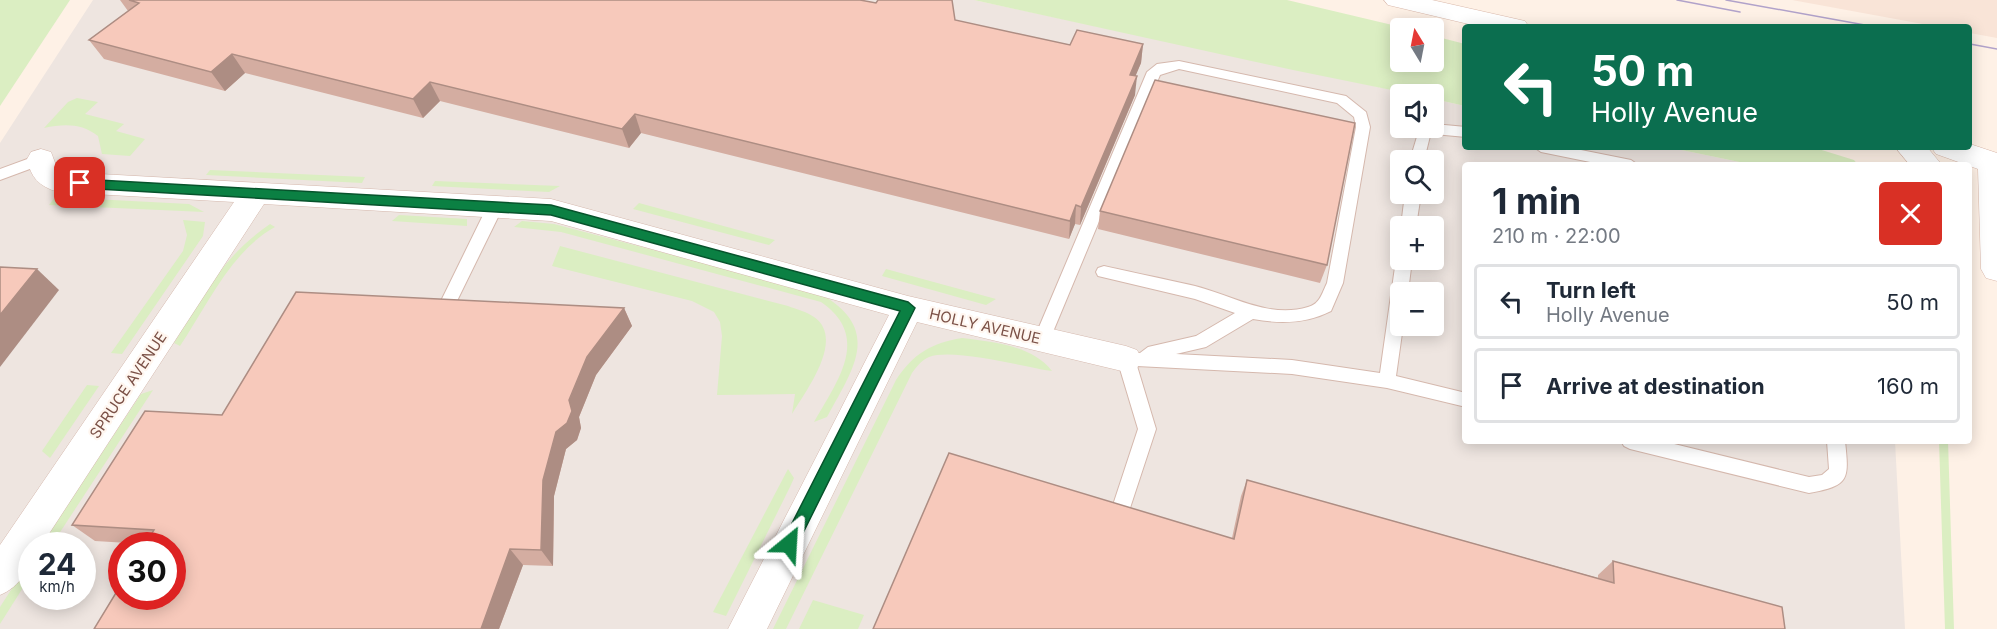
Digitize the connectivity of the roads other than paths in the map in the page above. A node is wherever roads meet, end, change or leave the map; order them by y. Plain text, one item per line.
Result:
1 (1397, 0) edge
2 (1503, 24) edge
3 (1462, 131) edge
4 (1420, 150) edge
5 (1557, 150) edge
6 (1913, 150) edge
7 (1955, 150) edge
8 (41, 159) joint
9 (1616, 162) edge
10 (1925, 162) edge
11 (1996, 163) edge
12 (0, 175) edge
13 (256, 193) junction
14 (496, 205) junction
15 (1972, 211) edge
16 (1996, 234) edge
17 (1997, 269) edge
18 (1403, 270) edge
19 (1104, 272) dead end
20 (447, 305) edge
21 (908, 308) junction
22 (1251, 312) junction
23 (1042, 339) junction
24 (1126, 359) junction
25 (1387, 381) junction
26 (1462, 399) edge
27 (1642, 444) edge
28 (1836, 444) edge
29 (1122, 505) edge
30 (0, 577) edge
31 (747, 629) edge

1 - 2 street
3 - 4 lane
5 - 9 lane
6 - 10 street
7 - 11 street
8 - 12 lane
8 - 13 street, HOLLY AVENUE
11 - 16 street
13 - 14 street, HOLLY AVENUE
13 - 30 street, SPRUCE AVENUE
14 - 20 lane
14 - 21 street, HOLLY AVENUE
15 - 16 street
16 - 17 street
18 - 25 lane
19 - 22 lane
21 - 23 street, HOLLY AVENUE
21 - 31 street
22 - 23 lane
22 - 24 lane
23 - 24 street, HOLLY AVENUE
24 - 25 lane
24 - 29 lane
25 - 26 lane
27 - 28 lane

